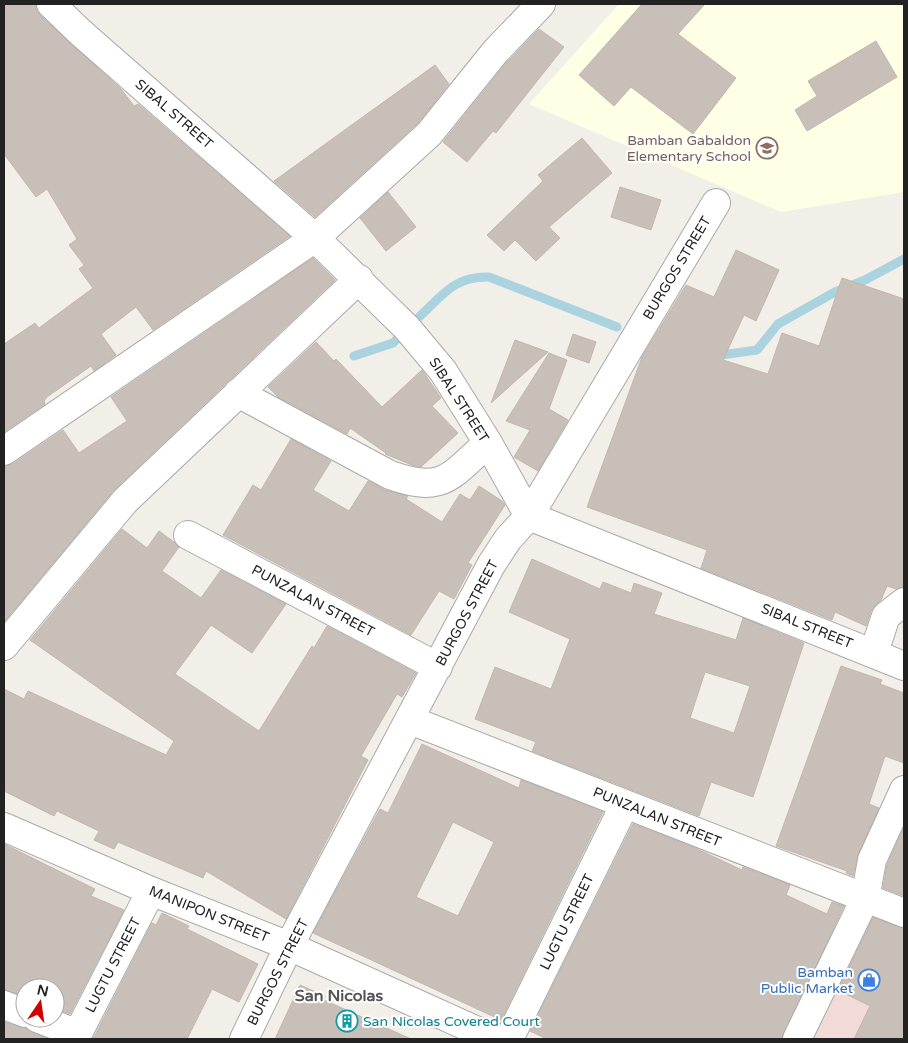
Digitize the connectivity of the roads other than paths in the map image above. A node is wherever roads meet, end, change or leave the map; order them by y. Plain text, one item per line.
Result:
1 (51, 4) edge
2 (541, 4) edge
3 (716, 203) dead end
4 (314, 238) junction
5 (358, 279) junction
6 (238, 393) junction
7 (488, 443) junction
8 (4, 451) edge
9 (529, 516) junction
10 (188, 535) dead end
11 (904, 602) edge
12 (4, 646) edge
13 (874, 652) junction
14 (904, 666) edge
15 (438, 668) junction
16 (410, 720) junction
17 (904, 790) edge
18 (625, 804) junction
19 (4, 826) edge
20 (151, 891) junction
21 (866, 899) junction
22 (904, 913) edge
23 (289, 946) junction
24 (58, 1028) edge
25 (77, 1037) edge
26 (244, 1039) edge
27 (495, 1039) edge
28 (509, 1039) edge
29 (797, 1039) edge

1 - 4 street, SIBAL STREET
2 - 4 street
3 - 9 street, BURGOS STREET
4 - 5 street, SIBAL STREET
4 - 8 street
5 - 6 street
5 - 7 street, SIBAL STREET
6 - 7 street
6 - 12 street
7 - 9 street, SIBAL STREET
9 - 13 street, SIBAL STREET
9 - 15 street, BURGOS STREET
10 - 15 street, PUNZALAN STREET
11 - 13 street
13 - 14 street, SIBAL STREET
15 - 16 street, BURGOS STREET
16 - 18 street, PUNZALAN STREET
16 - 23 street, BURGOS STREET
17 - 21 street
18 - 21 street, PUNZALAN STREET
18 - 28 street, LUGTU STREET
19 - 20 street, MANIPON STREET
20 - 23 street, MANIPON STREET
20 - 25 street, LUGTU STREET
21 - 22 street, PUNZALAN STREET
21 - 29 street
23 - 26 street, BURGOS STREET
23 - 27 street, MANIPON STREET
24 - 25 street

